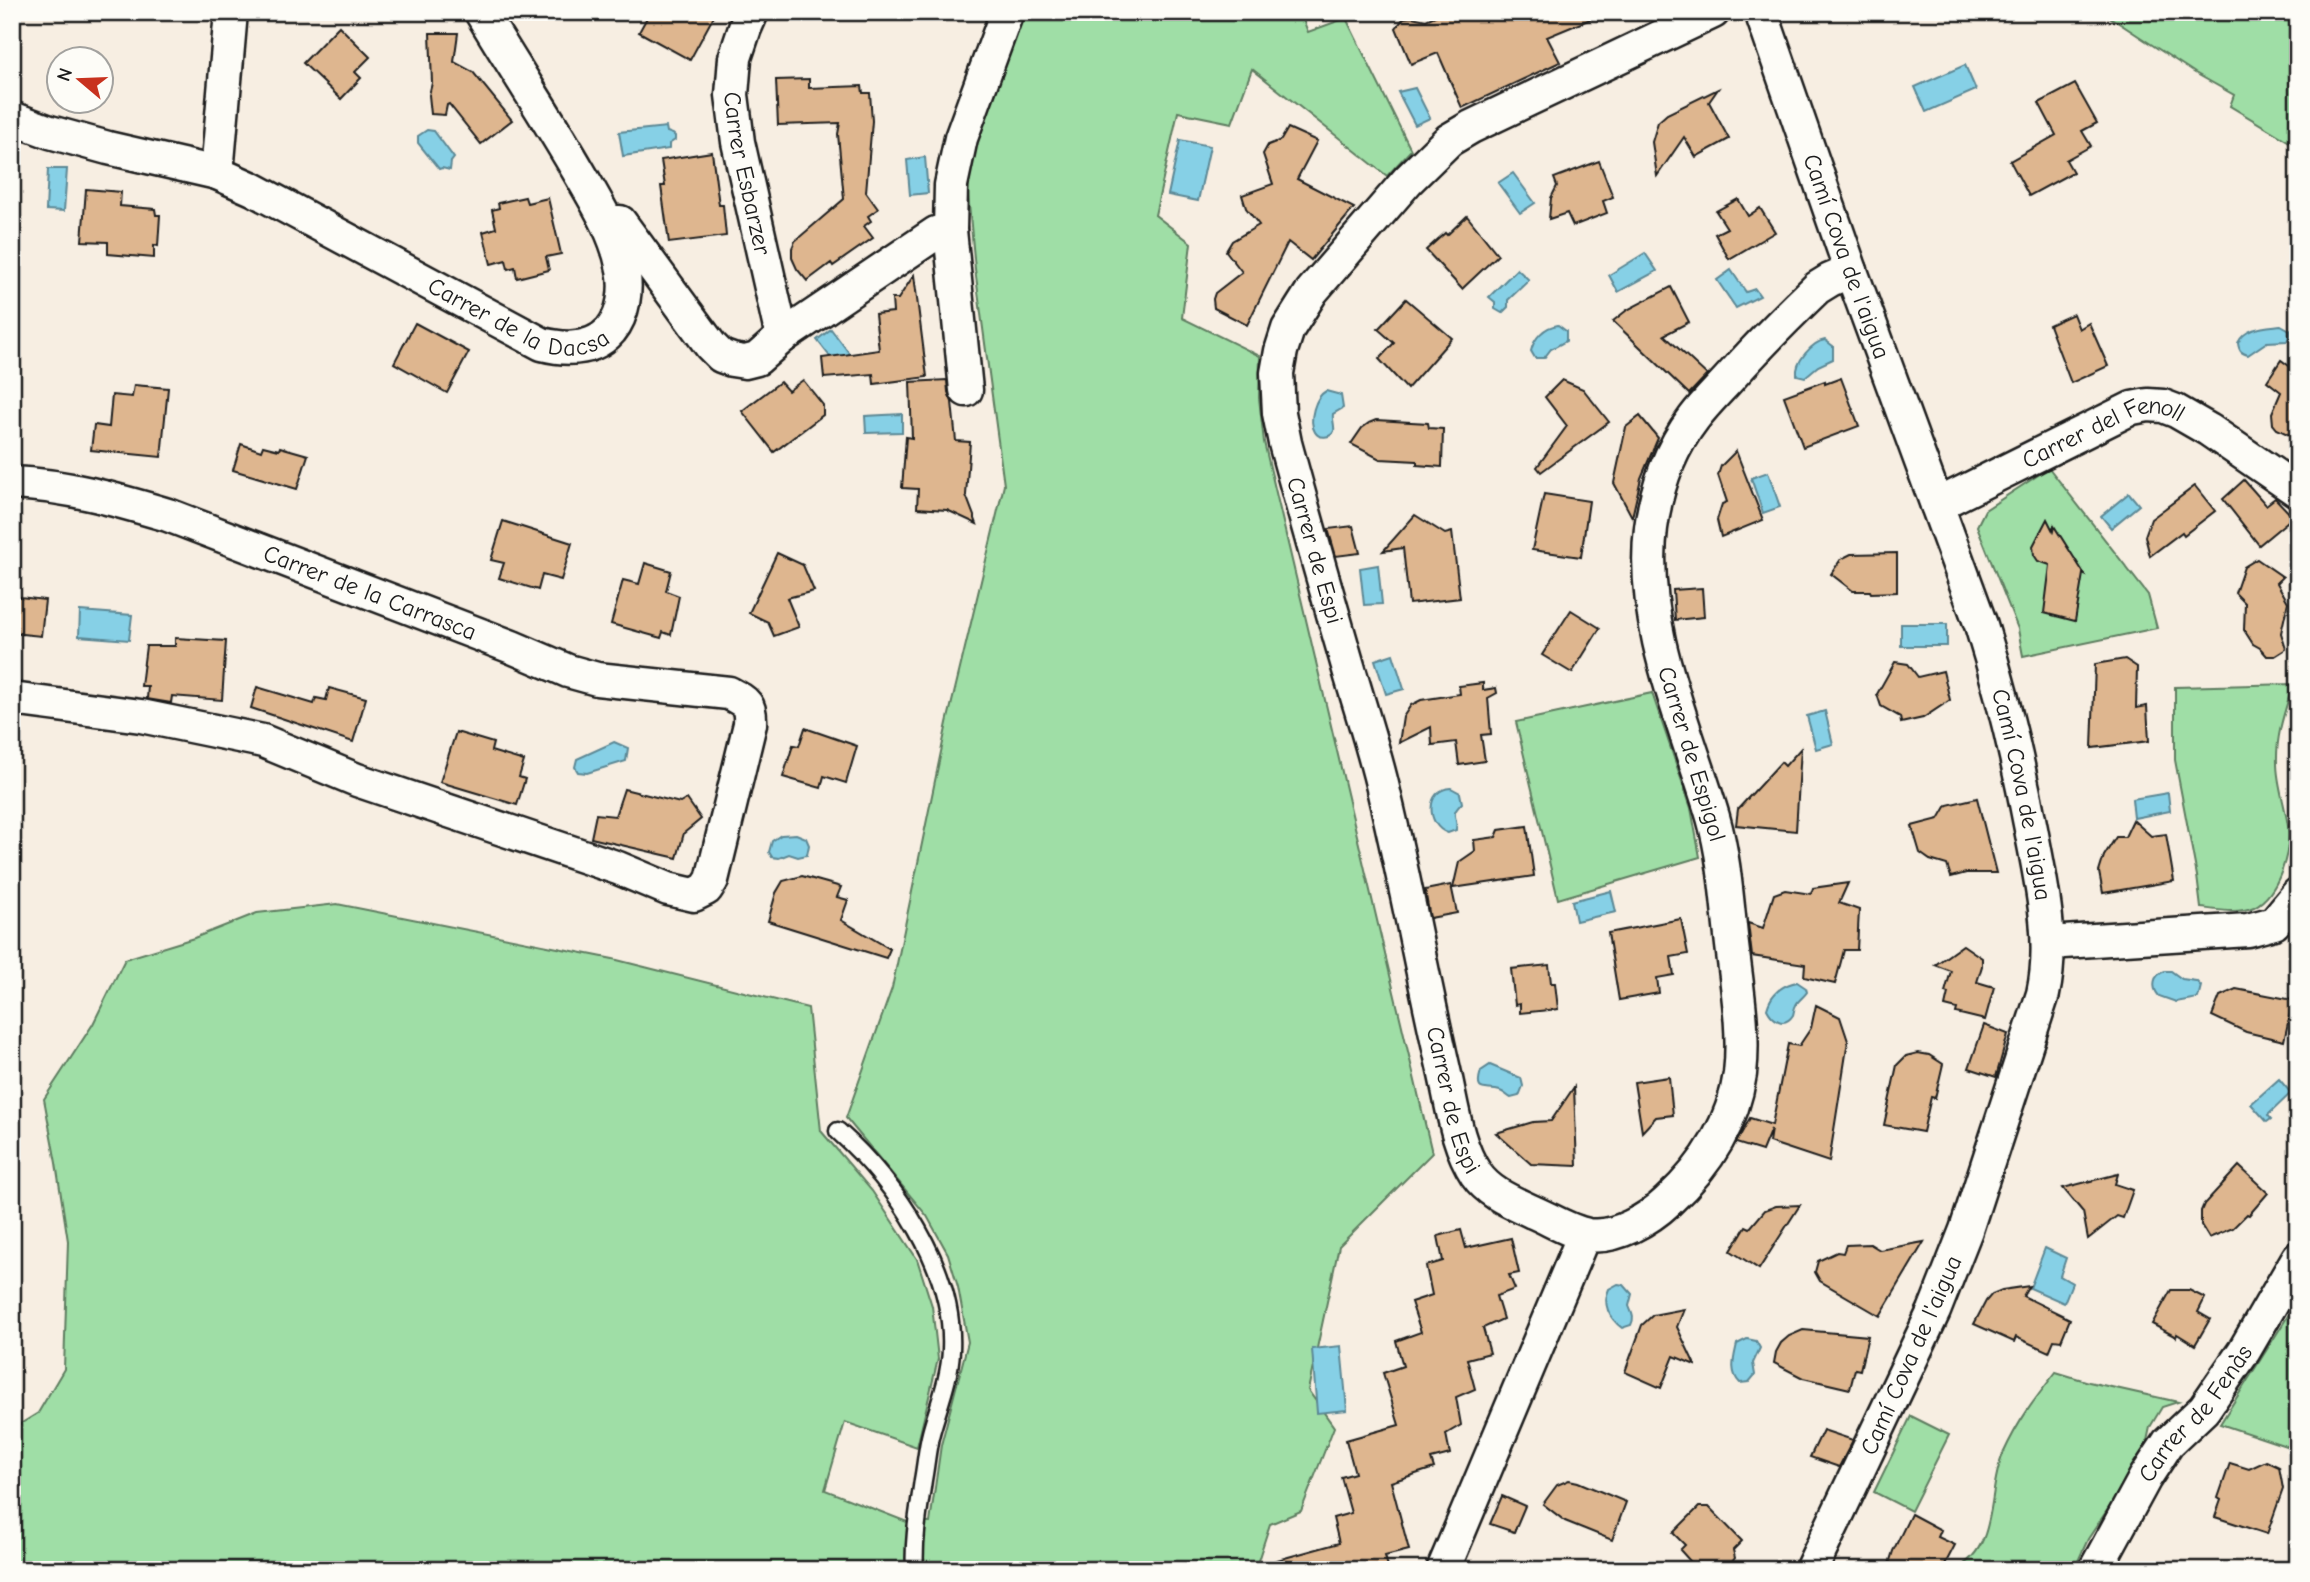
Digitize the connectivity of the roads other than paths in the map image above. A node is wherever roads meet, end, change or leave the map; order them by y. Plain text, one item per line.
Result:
1 (232, 12) edge
2 (481, 12) edge
3 (752, 12) edge
4 (1007, 12) edge
5 (1713, 12) edge
6 (1761, 12) edge
7 (12, 118) edge
8 (217, 173) junction
9 (608, 222) junction
10 (950, 230) junction
11 (1851, 271) junction
12 (782, 337) junction
13 (966, 390) dead end
14 (12, 483) edge
15 (2298, 491) edge
16 (1937, 505) junction
17 (12, 699) edge
18 (2298, 894) edge
19 (2048, 943) junction
20 (838, 1131) dead end
21 (1584, 1235) junction
22 (2298, 1258) edge
23 (915, 1570) edge
24 (1443, 1570) edge
25 (1811, 1570) edge
26 (2095, 1570) edge

1 - 8 street
2 - 9 street, Carrer de la Dacsa
3 - 12 street, Carrer Esbarzer
4 - 10 street
5 - 21 street, Carrer de Espi
6 - 11 street, Camí Cova de l'aigua
7 - 8 street, Carrer de la Dacsa
8 - 9 street, Carrer de la Dacsa
9 - 12 street
10 - 12 street
10 - 13 street
11 - 16 street, Camí Cova de l'aigua
11 - 21 street, Carrer de Espigol
14 - 17 street, Carrer de la Carrasca
15 - 16 street, Carrer del Fenoll
16 - 19 street, Camí Cova de l'aigua
18 - 19 street
19 - 25 street, Camí Cova de l'aigua
20 - 23 lane
21 - 24 street
22 - 26 street, Carrer de Fenàs

